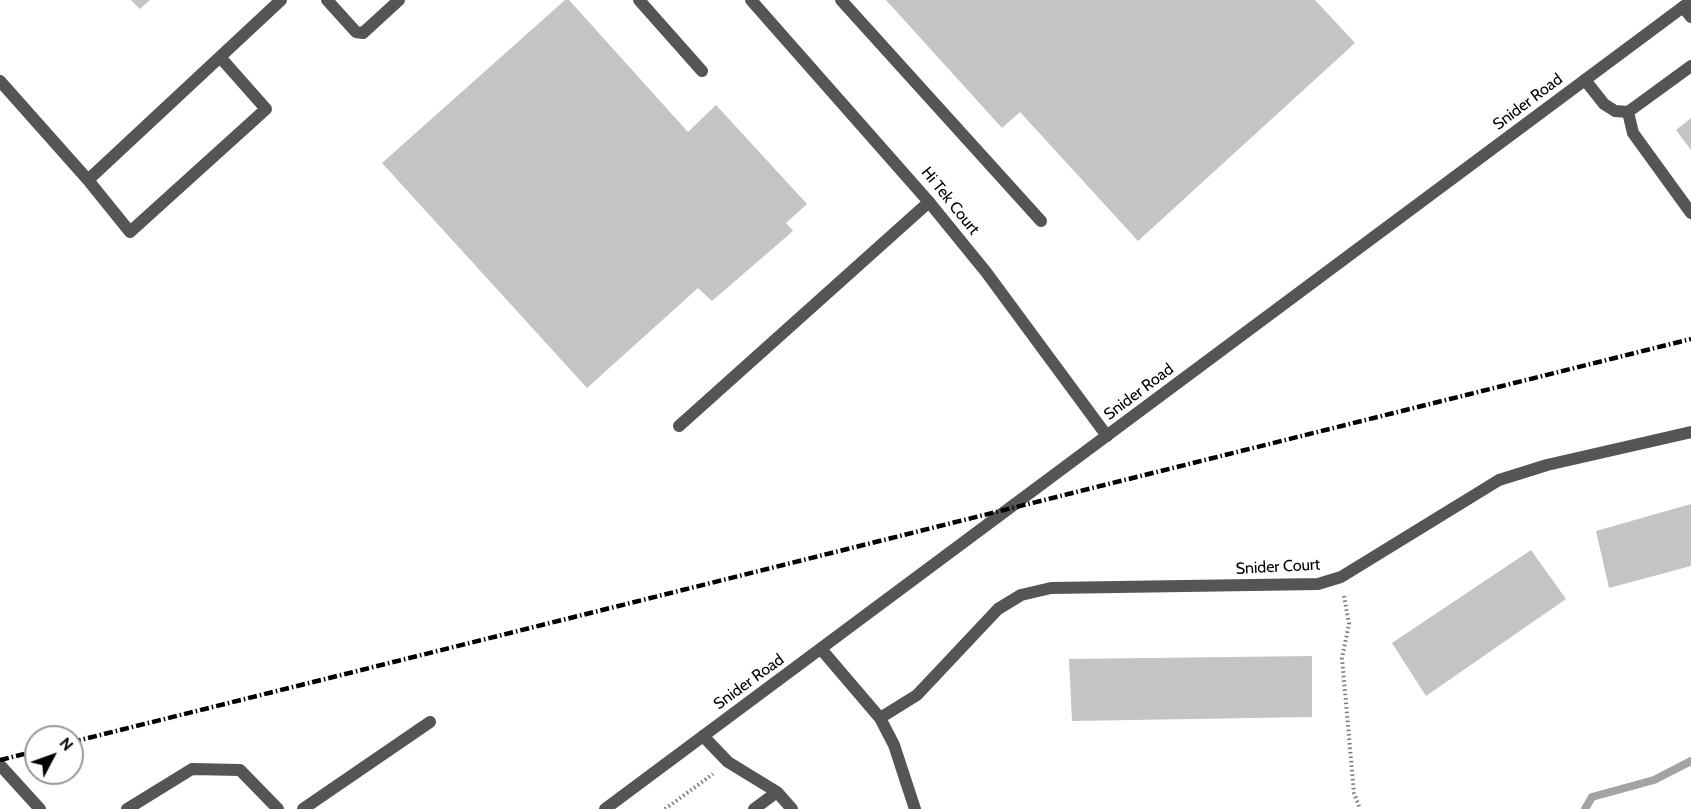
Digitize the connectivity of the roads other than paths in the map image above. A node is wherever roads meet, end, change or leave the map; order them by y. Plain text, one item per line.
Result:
1 (281, 0) edge
2 (327, 0) edge
3 (399, 0) edge
4 (639, 0) edge
5 (751, 0) edge
6 (841, 0) edge
7 (1687, 4) edge
8 (1691, 17) edge
9 (220, 57) junction
10 (1691, 66) edge
11 (702, 71) dead end
12 (1585, 80) junction
13 (0, 81) edge
14 (1628, 112) junction
15 (88, 180) junction
16 (929, 202) junction
17 (1691, 213) edge
18 (1041, 221) dead end
19 (679, 426) dead end
20 (1691, 432) edge
21 (1107, 436) junction
22 (821, 649) junction
23 (880, 718) junction
24 (430, 722) dead end
25 (703, 736) junction
26 (0, 765) edge
27 (777, 792) junction
28 (40, 809) edge
29 (127, 809) edge
30 (278, 809) edge
31 (303, 809) edge
32 (605, 809) edge
33 (754, 809) edge
34 (792, 809) edge
35 (915, 809) edge

1 - 9 street
2 - 3 street
4 - 11 street
5 - 16 street, Hi Tek Court
6 - 18 street
7 - 8 street
7 - 12 street, Snider Road
9 - 15 street
9 - 15 street
10 - 14 street
12 - 14 street
12 - 21 street, Snider Road
13 - 15 street
14 - 17 street
16 - 19 street
16 - 21 street, Hi Tek Court
20 - 23 street, Snider Court
21 - 22 street, Snider Road
22 - 23 street
22 - 25 street, Snider Road
23 - 35 street
24 - 31 street
25 - 27 street
25 - 32 street, Snider Road
26 - 28 street
27 - 33 street
27 - 34 street
29 - 30 street

